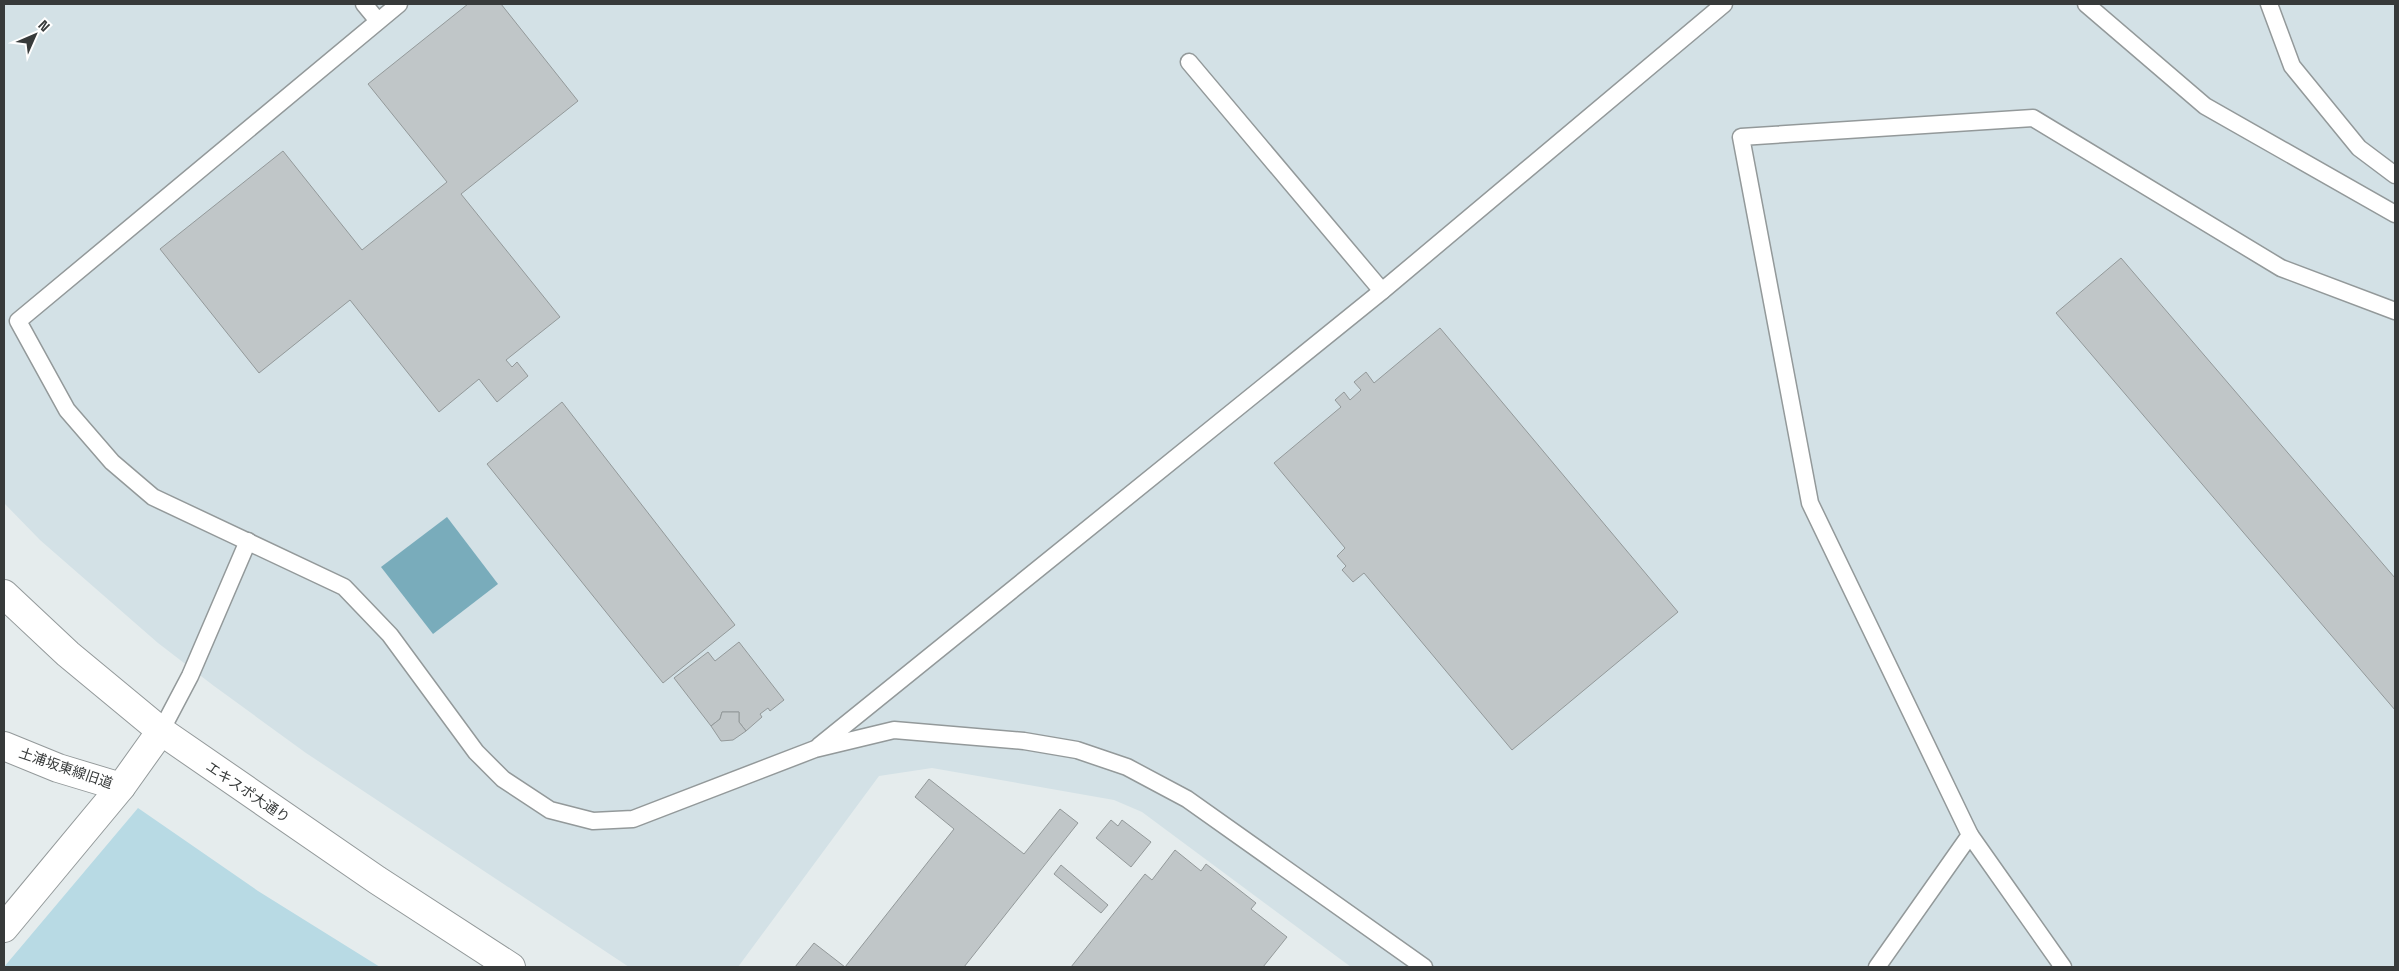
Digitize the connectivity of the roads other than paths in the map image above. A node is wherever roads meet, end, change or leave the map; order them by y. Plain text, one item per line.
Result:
1 (364, 4) edge
2 (399, 4) edge
3 (1724, 4) edge
4 (2086, 4) edge
5 (2269, 4) edge
6 (378, 21) junction
7 (1189, 62) dead end
8 (2395, 175) edge
9 (2395, 214) edge
10 (1382, 291) junction
11 (2395, 311) edge
12 (248, 541) junction
13 (4, 594) edge
14 (161, 731) junction
15 (4, 746) edge
16 (815, 749) junction
17 (121, 787) junction
18 (1970, 836) junction
19 (4, 928) edge
20 (511, 967) edge
21 (1424, 967) edge
22 (1877, 967) edge
23 (2063, 967) edge

1 - 6 lane
2 - 6 lane
3 - 10 lane
4 - 9 lane
5 - 8 lane
6 - 12 lane
7 - 10 lane
10 - 16 lane
11 - 18 lane
12 - 14 lane
12 - 16 lane
13 - 14 main road, エキスポ大通り
14 - 17 main road, 土浦坂東線旧道
14 - 20 main road, エキスポ大通り
15 - 17 main road, 土浦坂東線旧道
16 - 21 lane
17 - 19 main road
18 - 22 lane
18 - 23 lane

